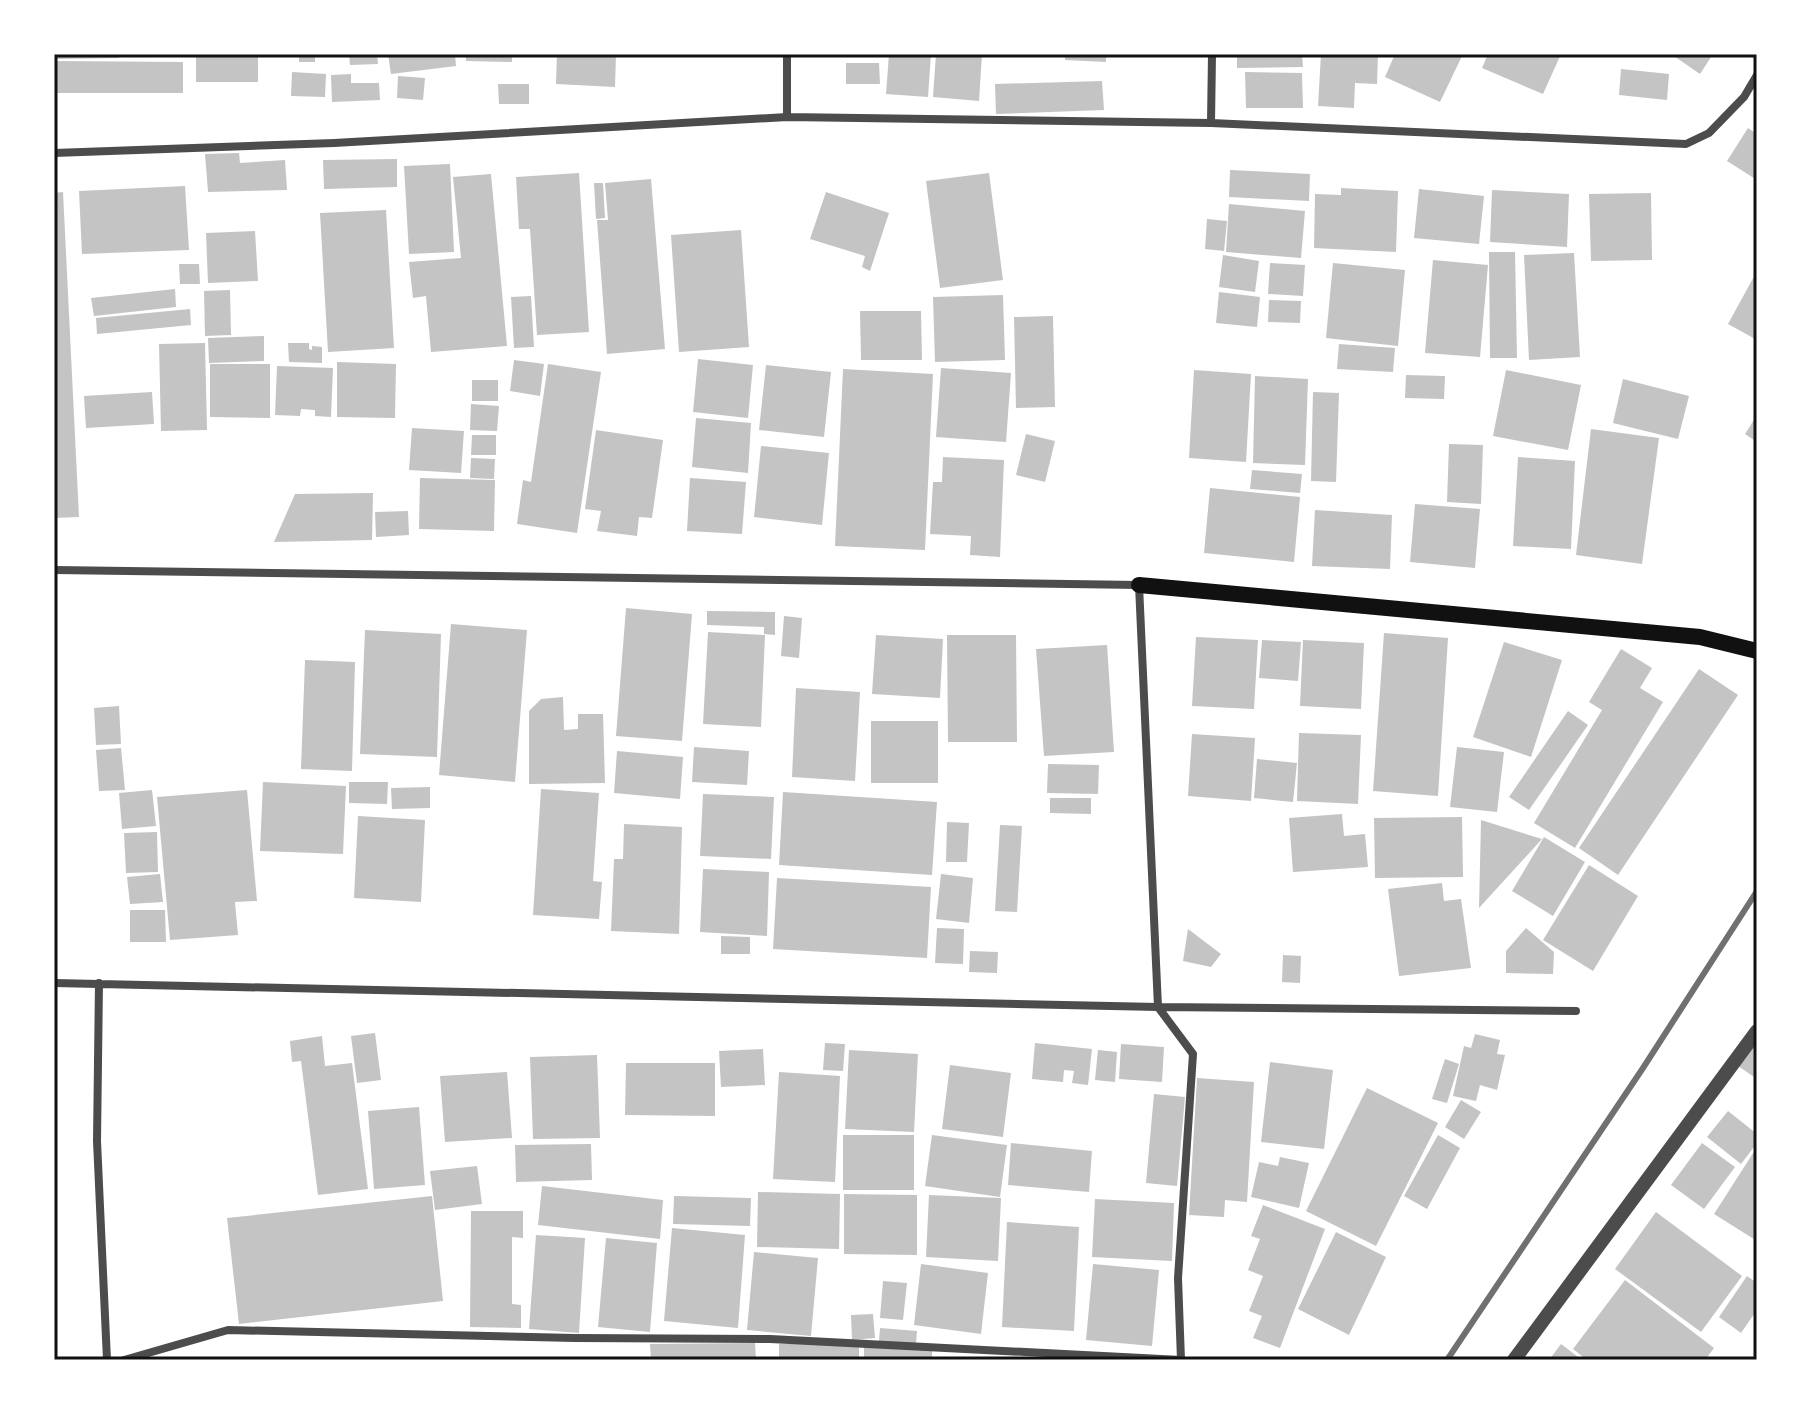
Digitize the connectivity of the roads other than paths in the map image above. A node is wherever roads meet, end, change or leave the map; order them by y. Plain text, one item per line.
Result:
1 (787, 54) edge
2 (1212, 54) edge
3 (1757, 75) edge
4 (787, 117) junction
5 (1211, 123) junction
6 (54, 153) edge
7 (54, 570) edge
8 (1139, 585) junction
9 (1757, 651) edge
10 (54, 983) edge
11 (99, 983) junction
12 (1158, 1007) junction
13 (1576, 1011) dead end
14 (1757, 1031) edge
15 (107, 1360) edge
16 (124, 1360) edge
17 (1514, 1360) edge

1 - 4 street
2 - 5 street
3 - 5 street
4 - 5 street
4 - 6 street
7 - 8 street
8 - 9 main road
8 - 12 street
10 - 11 street
11 - 12 street
11 - 15 street
12 - 13 street
12 - 16 street
14 - 17 street

